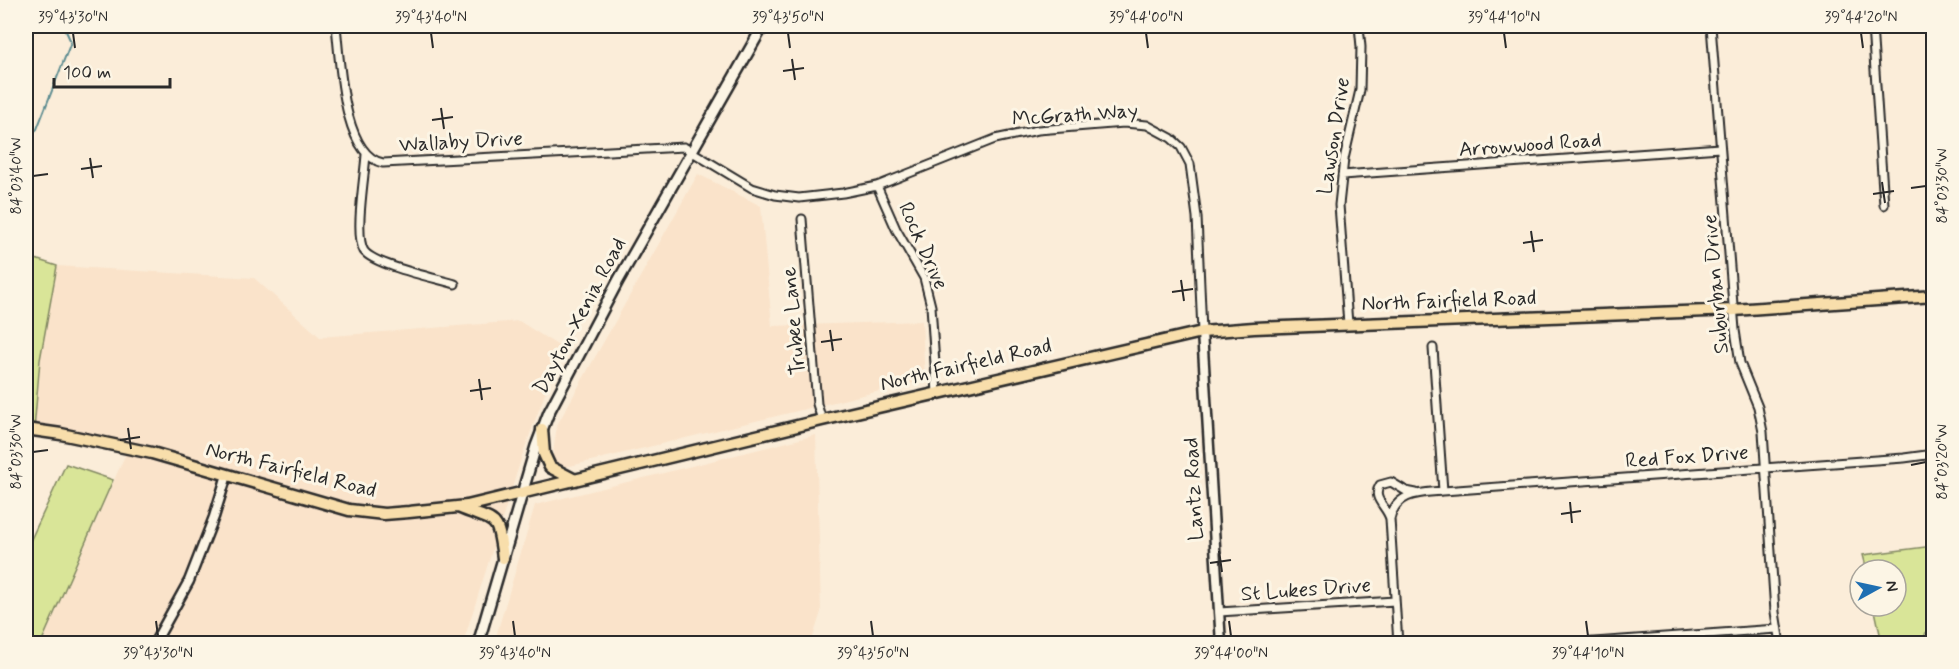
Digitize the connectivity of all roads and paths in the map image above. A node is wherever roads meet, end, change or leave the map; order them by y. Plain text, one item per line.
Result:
1 (336, 26) edge
2 (763, 26) edge
3 (1359, 26) edge
4 (1711, 26) edge
5 (1872, 26) edge
6 (1720, 148) junction
7 (692, 152) junction
8 (366, 154) junction
9 (1342, 175) junction
10 (877, 186) junction
11 (1884, 205) dead end
12 (802, 219) dead end
13 (454, 284) dead end
14 (1934, 296) edge
15 (1734, 310) junction
16 (1348, 324) junction
17 (1202, 332) junction
18 (1433, 348) dead end
19 (937, 393) junction
20 (822, 420) junction
21 (26, 429) edge
22 (542, 429) junction
23 (1934, 454) edge
24 (1766, 468) junction
25 (227, 475) junction
26 (575, 480) junction
27 (1443, 491) junction
28 (523, 492) junction
29 (1418, 493) junction
30 (458, 507) junction
31 (1390, 519) junction
32 (503, 558) junction
33 (1395, 601) junction
34 (1219, 612) junction
35 (1777, 629) junction
36 (154, 644) edge
37 (478, 644) edge
38 (1221, 644) edge
39 (1398, 644) edge
40 (1566, 644) edge
41 (1780, 644) edge

1 - 8 street
2 - 7 main road, Dayton-Xenia Road
3 - 9 street, Lawson Drive
4 - 6 street, Suburban Drive
5 - 11 street
6 - 9 street, Arrowwood Road
6 - 15 street, Suburban Drive
7 - 8 street, Wallaby Drive
7 - 10 street, McGrath Way
7 - 22 main road, Dayton-Xenia Road
8 - 13 street
9 - 16 street, Lawson Drive
10 - 17 street, McGrath Way
10 - 19 street, Rock Drive
12 - 20 street, Trubee Lane
14 - 15 main road, North Fairfield Road
15 - 16 main road, North Fairfield Road
15 - 24 street, Suburban Drive
16 - 17 main road, North Fairfield Road
17 - 19 main road, North Fairfield Road
17 - 34 street, Lantz Road
18 - 27 street
19 - 20 main road, North Fairfield Road
20 - 26 main road, North Fairfield Road
21 - 25 main road, North Fairfield Road
22 - 26 main road
22 - 28 main road, Dayton-Xenia Road
23 - 24 street, Red Fox Drive
24 - 27 street, Red Fox Drive
24 - 35 street, Suburban Drive
25 - 30 main road, North Fairfield Road
25 - 36 street
26 - 28 main road, North Fairfield Road
27 - 29 street, Red Fox Drive
28 - 30 main road, North Fairfield Road
28 - 32 main road, Dayton-Xenia Road
29 - 31 street
29 - 31 street
30 - 32 main road
31 - 33 street
32 - 37 main road, Dayton-Xenia Road
33 - 34 street, St Lukes Drive
33 - 39 street
34 - 38 street, Lantz Road
35 - 40 street
35 - 41 street, Suburban Drive

